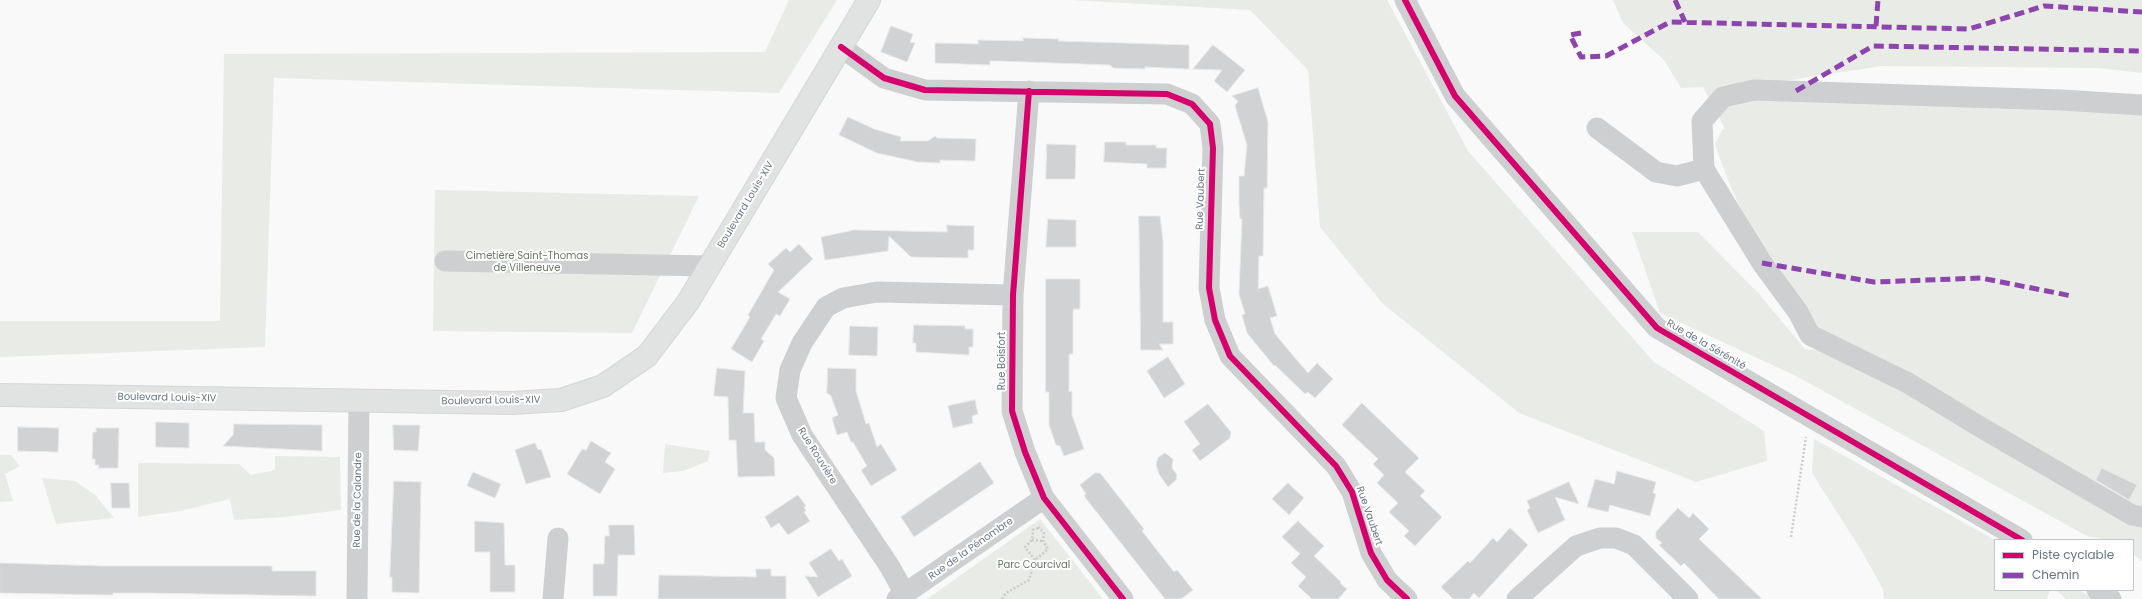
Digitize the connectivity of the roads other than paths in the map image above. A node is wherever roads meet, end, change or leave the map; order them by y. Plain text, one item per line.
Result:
1 (869, 0) edge
2 (1405, 0) edge
3 (841, 47) junction
4 (1029, 91) junction
5 (2142, 105) edge
6 (1597, 128) dead end
7 (1704, 169) junction
8 (446, 260) dead end
9 (709, 266) junction
10 (1013, 295) junction
11 (0, 395) edge
12 (359, 401) junction
13 (1044, 498) junction
14 (2139, 511) edge
15 (558, 538) dead end
16 (2020, 539) edge
17 (2099, 591) edge
18 (901, 597) edge
19 (357, 599) edge
20 (553, 599) edge
21 (1123, 599) edge
22 (1407, 599) edge
23 (1517, 599) edge
24 (1688, 599) edge
25 (2111, 599) edge

1 - 3 main road, Boulevard Louis-XIV
2 - 16 street, Rue de la Sérénité
3 - 4 street, Rue Vaubert
3 - 9 main road, Boulevard Louis-XIV
4 - 10 street, Rue Boisfort
4 - 22 street, Rue Vaubert
5 - 7 street
6 - 7 street
7 - 14 street
8 - 9 street
9 - 12 main road, Boulevard Louis-XIV
10 - 13 street, Rue Boisfort
10 - 18 street, Rue Rouvière
11 - 12 main road, Boulevard Louis-XIV
12 - 19 street, Rue de la Calandre
13 - 18 street, Rue de la Pénombre
13 - 21 street, Rue Boisfort
15 - 20 street
17 - 25 street
23 - 24 street

